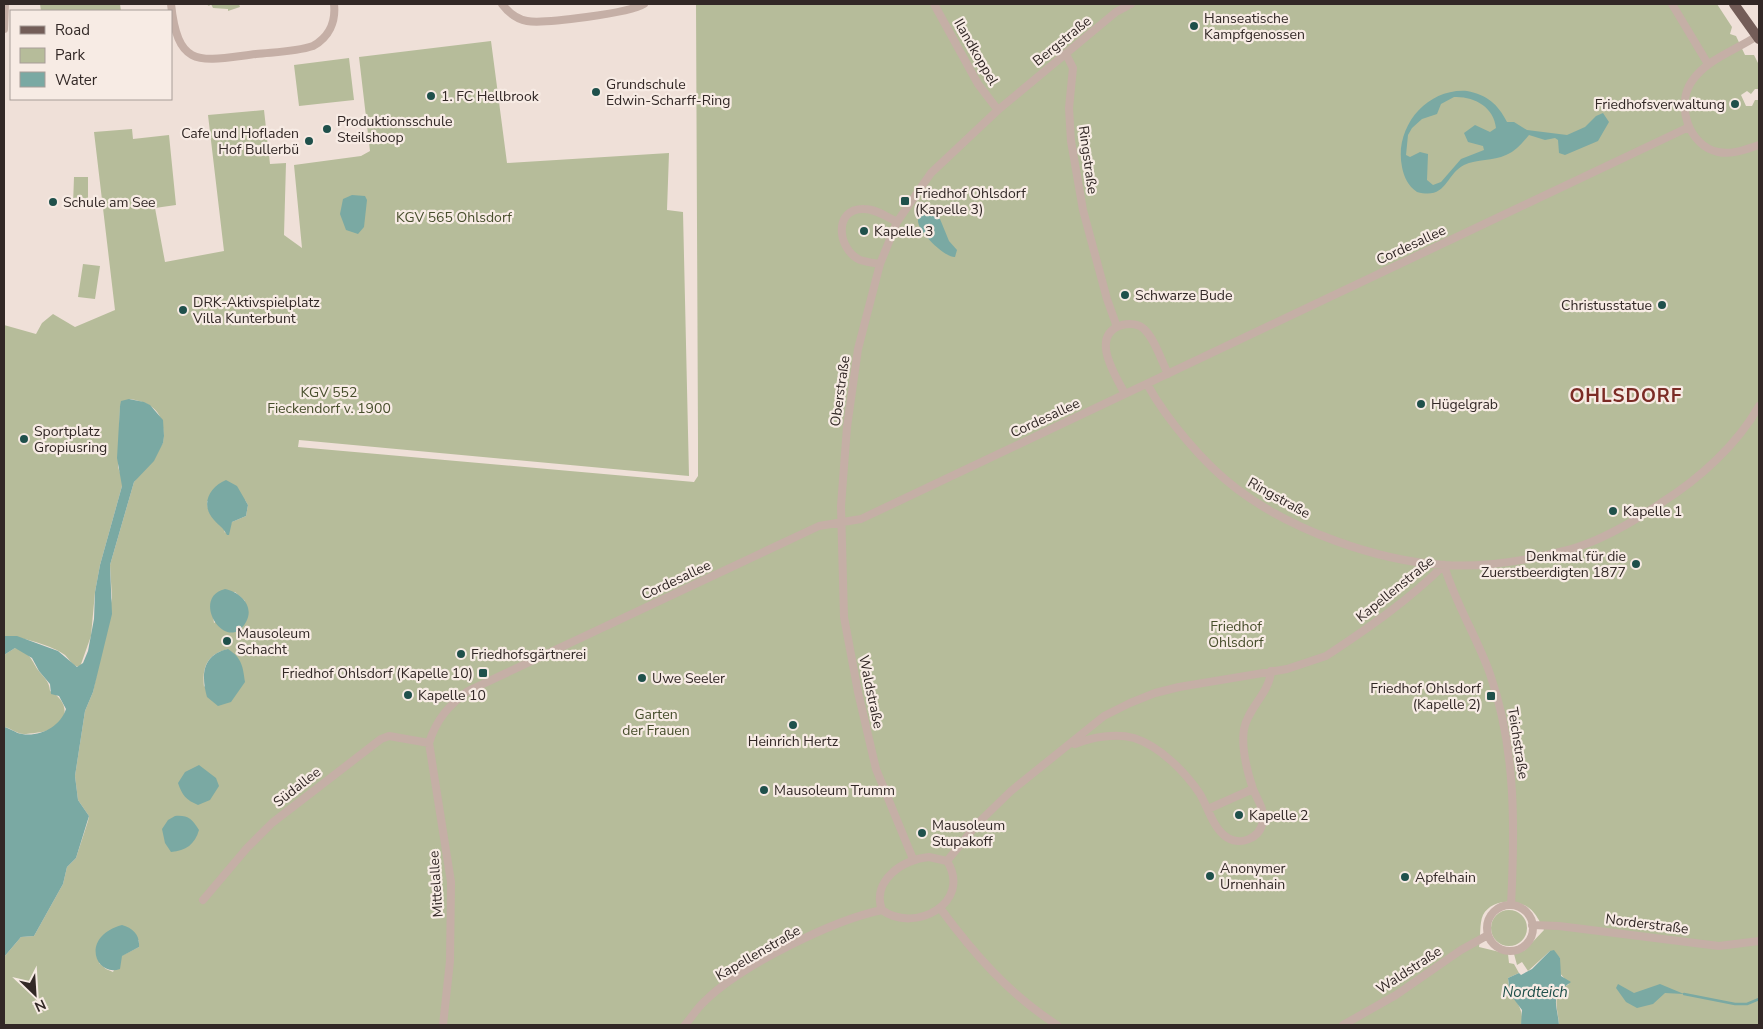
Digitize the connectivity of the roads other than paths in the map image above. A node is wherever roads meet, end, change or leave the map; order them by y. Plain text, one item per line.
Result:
1 (4, 4) edge
2 (334, 4) edge
3 (502, 4) edge
4 (644, 4) edge
5 (934, 4) edge
6 (1131, 4) edge
7 (1672, 4) edge
8 (1734, 4) edge
9 (172, 13) edge
10 (4, 29) edge
11 (1758, 38) edge
12 (1066, 54) junction
13 (1708, 64) junction
14 (1033, 80) joint
15 (998, 110) junction
16 (1689, 127) junction
17 (1759, 145) edge
18 (897, 222) junction
19 (880, 264) junction
20 (1117, 327) junction
21 (1168, 374) junction
22 (1147, 384) junction
23 (1125, 394) junction
24 (1759, 406) edge
25 (840, 523) junction
26 (1444, 565) junction
27 (1271, 671) junction
28 (429, 743) junction
29 (1066, 747) junction
30 (1253, 789) junction
31 (1208, 809) junction
32 (913, 859) junction
33 (947, 861) junction
34 (203, 900) dead end
35 (1511, 905) junction
36 (940, 908) junction
37 (882, 910) junction
38 (1532, 925) junction
39 (1488, 935) junction
40 (1759, 941) edge
41 (443, 1025) edge
42 (685, 1025) edge
43 (1058, 1025) edge
44 (1343, 1025) edge

1 - 10 street
2 - 9 street
3 - 4 street
5 - 15 street, Ilandkoppel
6 - 12 street, Bergstraße
7 - 13 street
8 - 11 main road
11 - 13 street
12 - 14 street, Bergstraße
12 - 20 street, Ringstraße
13 - 16 street
14 - 15 street, Oberstraße
15 - 18 street, Oberstraße
16 - 17 street
16 - 21 street, Cordesallee
18 - 19 street, Oberstraße
18 - 19 street
19 - 25 street, Oberstraße
20 - 21 street
20 - 23 street
21 - 22 street, Cordesallee
22 - 23 street, Cordesallee
22 - 26 street, Ringstraße
23 - 25 street, Cordesallee
24 - 26 street, Kapellenstraße
25 - 28 street, Cordesallee
25 - 32 street, Waldstraße
26 - 27 street, Kapellenstraße
26 - 35 street, Teichstraße
27 - 29 street, Kapellenstraße
27 - 30 street, Kapellenstraße
28 - 34 street, Südallee
28 - 41 street, Mittelallee
29 - 31 street, Kapellenstraße
29 - 33 street, Kapellenstraße
30 - 31 street
30 - 31 street, Kapellenstraße
32 - 33 street
32 - 37 street
33 - 36 street
35 - 38 street
35 - 39 street
36 - 37 street
36 - 43 street
37 - 42 street, Kapellenstraße
38 - 39 street
38 - 40 street, Norderstraße
39 - 44 street, Waldstraße

